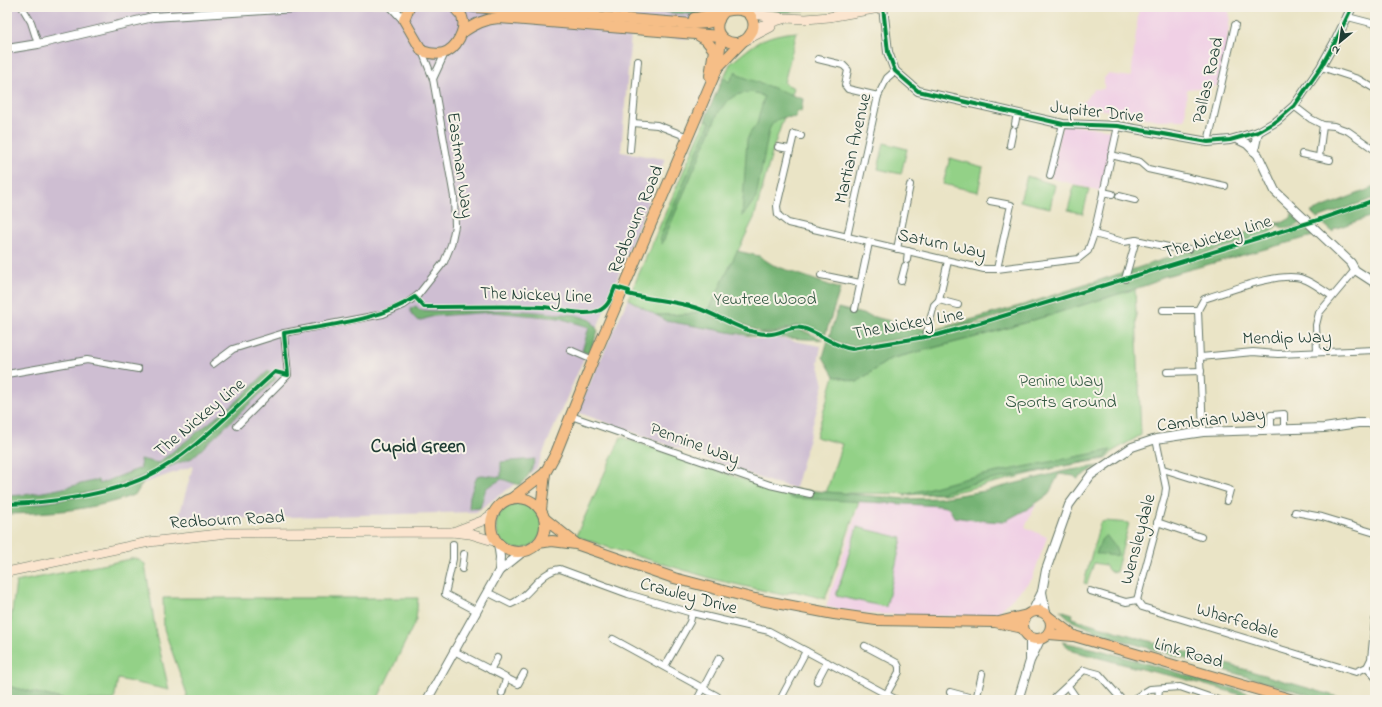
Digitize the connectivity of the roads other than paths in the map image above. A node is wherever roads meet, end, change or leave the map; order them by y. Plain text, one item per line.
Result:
1 (22, 7) edge
2 (312, 7) edge
3 (392, 7) edge
4 (409, 7) edge
5 (454, 7) edge
6 (473, 7) edge
7 (884, 7) edge
8 (1352, 7) edge
9 (728, 9) edge
10 (751, 10) edge
11 (1348, 17) junction
12 (786, 18) junction
13 (640, 19) junction
14 (404, 20) junction
15 (719, 20) junction
16 (1375, 24) edge
17 (1235, 25) dead end
18 (753, 28) junction
19 (463, 32) junction
20 (684, 32) junction
21 (721, 37) junction
22 (744, 40) junction
23 (38, 44) junction
24 (7, 49) edge
25 (422, 51) junction
26 (446, 53) junction
27 (818, 59) dead end
28 (638, 61) dead end
29 (718, 67) junction
30 (1320, 67) junction
31 (895, 71) junction
32 (433, 80) junction
33 (1375, 90) edge
34 (878, 96) junction
35 (701, 106) junction
36 (1294, 106) junction
37 (1017, 114) junction
38 (633, 123) junction
39 (1063, 124) junction
40 (1323, 125) junction
41 (1118, 126) junction
42 (1258, 132) junction
43 (801, 136) dead end
44 (688, 137) junction
45 (1237, 139) junction
46 (1208, 142) junction
47 (1010, 145) dead end
48 (778, 147) dead end
49 (789, 149) junction
50 (630, 150) dead end
51 (1375, 150) edge
52 (1254, 151) junction
53 (1302, 154) dead end
54 (1111, 155) junction
55 (1319, 157) junction
56 (1330, 160) dead end
57 (1050, 176) dead end
58 (910, 185) dead end
59 (1225, 186) dead end
60 (1103, 192) junction
61 (1135, 200) dead end
62 (990, 201) dead end
63 (1094, 234) junction
64 (847, 237) junction
65 (1136, 240) junction
66 (869, 243) junction
67 (897, 249) junction
68 (1189, 249) dead end
69 (908, 251) junction
70 (948, 261) junction
71 (997, 269) junction
72 (1355, 270) junction
73 (821, 275) dead end
74 (1126, 279) dead end
75 (901, 282) dead end
76 (860, 283) junction
77 (1375, 283) edge
78 (1332, 296) junction
79 (939, 300) junction
80 (958, 305) dead end
81 (855, 309) dead end
82 (1163, 310) dead end
83 (1198, 310) junction
84 (284, 333) junction
85 (926, 336) dead end
86 (570, 350) dead end
87 (1375, 350) edge
88 (1317, 352) junction
89 (1201, 358) junction
90 (593, 360) junction
91 (213, 364) dead end
92 (138, 369) dead end
93 (1201, 371) junction
94 (1167, 372) dead end
95 (7, 374) edge
96 (571, 416) junction
97 (1375, 423) edge
98 (237, 426) dead end
99 (1284, 428) junction
100 (1271, 429) junction
101 (1203, 432) junction
102 (1156, 439) junction
103 (1163, 469) junction
104 (545, 473) junction
105 (810, 494) dead end
106 (511, 499) junction
107 (1227, 501) dead end
108 (494, 512) junction
109 (1294, 512) dead end
110 (543, 514) junction
111 (1157, 522) junction
112 (452, 532) junction
113 (1375, 533) edge
114 (1201, 537) dead end
115 (498, 542) junction
116 (538, 543) junction
117 (453, 544) dead end
118 (576, 544) junction
119 (524, 551) junction
120 (464, 554) dead end
121 (453, 559) junction
122 (463, 562) junction
123 (462, 569) dead end
124 (499, 571) junction
125 (7, 572) edge
126 (1090, 591) dead end
127 (487, 592) junction
128 (1042, 592) junction
129 (1137, 600) junction
130 (475, 610) junction
131 (692, 613) junction
132 (1029, 614) junction
133 (1048, 616) junction
134 (1375, 620) edge
135 (995, 622) junction
136 (1023, 628) junction
137 (1074, 636) junction
138 (1044, 637) junction
139 (1030, 638) junction
140 (614, 639) dead end
141 (865, 646) dead end
142 (454, 651) junction
143 (806, 651) junction
144 (497, 658) dead end
145 (719, 658) dead end
146 (1030, 661) junction
147 (827, 662) junction
148 (665, 666) junction
149 (1367, 667) junction
150 (490, 670) junction
151 (524, 674) dead end
152 (982, 674) dead end
153 (1375, 677) edge
154 (506, 679) junction
155 (817, 682) dead end
156 (1068, 686) junction
157 (703, 688) junction
158 (1159, 689) junction
159 (950, 692) dead end
160 (502, 693) dead end
161 (717, 696) dead end
162 (1056, 696) dead end
163 (885, 697) edge
164 (698, 698) dead end
165 (1077, 699) edge
166 (427, 700) edge
167 (780, 700) edge
168 (897, 700) edge
169 (976, 700) edge
170 (1018, 700) edge
171 (1122, 700) edge
172 (1132, 700) edge
173 (1158, 700) edge
174 (1218, 700) edge
175 (1294, 700) edge

1 - 23 street
2 - 23 street
3 - 14 street
4 - 14 main road
5 - 19 main road
6 - 13 main road
7 - 12 main road
7 - 31 street, Jupiter Drive
8 - 11 street, Jupiter Drive
9 - 10 main road
9 - 13 main road
9 - 15 main road
10 - 12 main road
10 - 18 main road
11 - 16 street
11 - 30 street, Jupiter Drive
12 - 18 main road
12 - 22 main road
13 - 15 main road
14 - 25 main road
15 - 21 main road
17 - 46 street, Pallas Road
18 - 22 main road
19 - 20 main road
19 - 26 main road
20 - 21 main road
20 - 35 main road
21 - 22 main road
21 - 29 main road, Redbourn Road
22 - 29 main road, Redbourn Road
23 - 24 street
25 - 26 main road
25 - 32 street, Eastman Way
26 - 32 street
27 - 34 street
28 - 38 street
29 - 35 main road, Redbourn Road
30 - 33 street
30 - 36 street, Jupiter Drive
31 - 34 street, Martian Avenue
31 - 37 street, Jupiter Drive
32 - 84 street, Eastman Way
34 - 64 street, Martian Avenue
35 - 44 main road, Redbourn Road
36 - 40 street
36 - 42 street, Jupiter Drive
37 - 39 street, Jupiter Drive
37 - 47 street
38 - 44 street
38 - 50 street
39 - 41 street, Jupiter Drive
39 - 57 street
40 - 51 street
40 - 55 street
41 - 46 street, Jupiter Drive
41 - 54 street, Saturn Way
42 - 45 street, Jupiter Drive
42 - 52 street
43 - 49 street, Saturn Way
44 - 90 main road, Redbourn Road
45 - 46 street, Jupiter Drive
45 - 52 street
48 - 49 street
49 - 64 street, Saturn Way
52 - 72 street
53 - 55 street
54 - 59 street
54 - 60 street, Saturn Way
55 - 56 street
58 - 67 street
60 - 61 street
60 - 63 street, Saturn Way
62 - 71 street
63 - 65 street
63 - 71 street, Saturn Way
64 - 66 street, Saturn Way
65 - 68 street
65 - 74 street
66 - 67 street, Saturn Way
66 - 76 street
67 - 69 street, Saturn Way
69 - 70 street, Saturn Way
69 - 75 street
70 - 71 street, Saturn Way
70 - 79 street
72 - 77 street
72 - 78 street
73 - 76 street
76 - 81 street
78 - 83 street
78 - 88 street
79 - 80 street
79 - 85 street
82 - 83 street
83 - 89 street
84 - 91 street, Eastman Way
84 - 98 street
86 - 90 street
87 - 88 street, Mendip Way
88 - 89 street, Mendip Way
89 - 93 street
90 - 96 main road, Redbourn Road
92 - 95 street
93 - 94 street
93 - 101 street
96 - 104 main road, Redbourn Road
96 - 105 street, Pennine Way
97 - 99 street, Cambrian Way
99 - 100 street, Cambrian Way
99 - 100 street
100 - 101 street, Cambrian Way
101 - 102 street, Cambrian Way
102 - 103 street, Wensleydale
102 - 128 street, Cambrian Way
103 - 107 street
103 - 111 street, Wensleydale
104 - 106 main road, Redbourn Road
104 - 110 main road, Redbourn Road
106 - 108 main road
106 - 110 main road
108 - 112 main road, Redbourn Road
108 - 115 main road
109 - 113 street
110 - 116 main road
110 - 118 main road
111 - 114 street
111 - 129 street, Wensleydale
112 - 115 main road, Redbourn Road
112 - 125 main road, Redbourn Road
115 - 119 main road
115 - 124 street
116 - 118 main road
116 - 119 main road
117 - 121 street
118 - 135 main road
119 - 124 street
120 - 122 street
121 - 122 street
121 - 130 street
122 - 123 street
124 - 127 street
126 - 129 street
127 - 130 street
127 - 131 street, Crawley Drive
128 - 132 street, Cambrian Way
128 - 133 street, Cambrian Way
129 - 149 street, Wharfedale
130 - 142 street
131 - 143 street, Crawley Drive
131 - 148 street
132 - 133 main road
132 - 135 main road
132 - 136 main road
133 - 137 main road, Link Road
133 - 138 main road
134 - 149 street
135 - 136 main road
136 - 139 main road
137 - 138 main road, Link Road
137 - 175 main road, Link Road
138 - 139 main road
138 - 146 street
139 - 146 street
140 - 148 street
141 - 163 street
142 - 150 street
142 - 166 street
143 - 147 street, Crawley Drive
143 - 167 street
144 - 150 street
145 - 157 street
146 - 170 street
147 - 155 street
147 - 163 street, Crawley Drive
148 - 157 street
149 - 153 street
150 - 154 street
151 - 154 street
152 - 169 street
154 - 160 street
156 - 162 street
156 - 165 street
156 - 171 street
157 - 161 street
157 - 164 street
158 - 172 street
158 - 173 street
158 - 174 street
159 - 169 street
163 - 168 street, Crawley Drive

